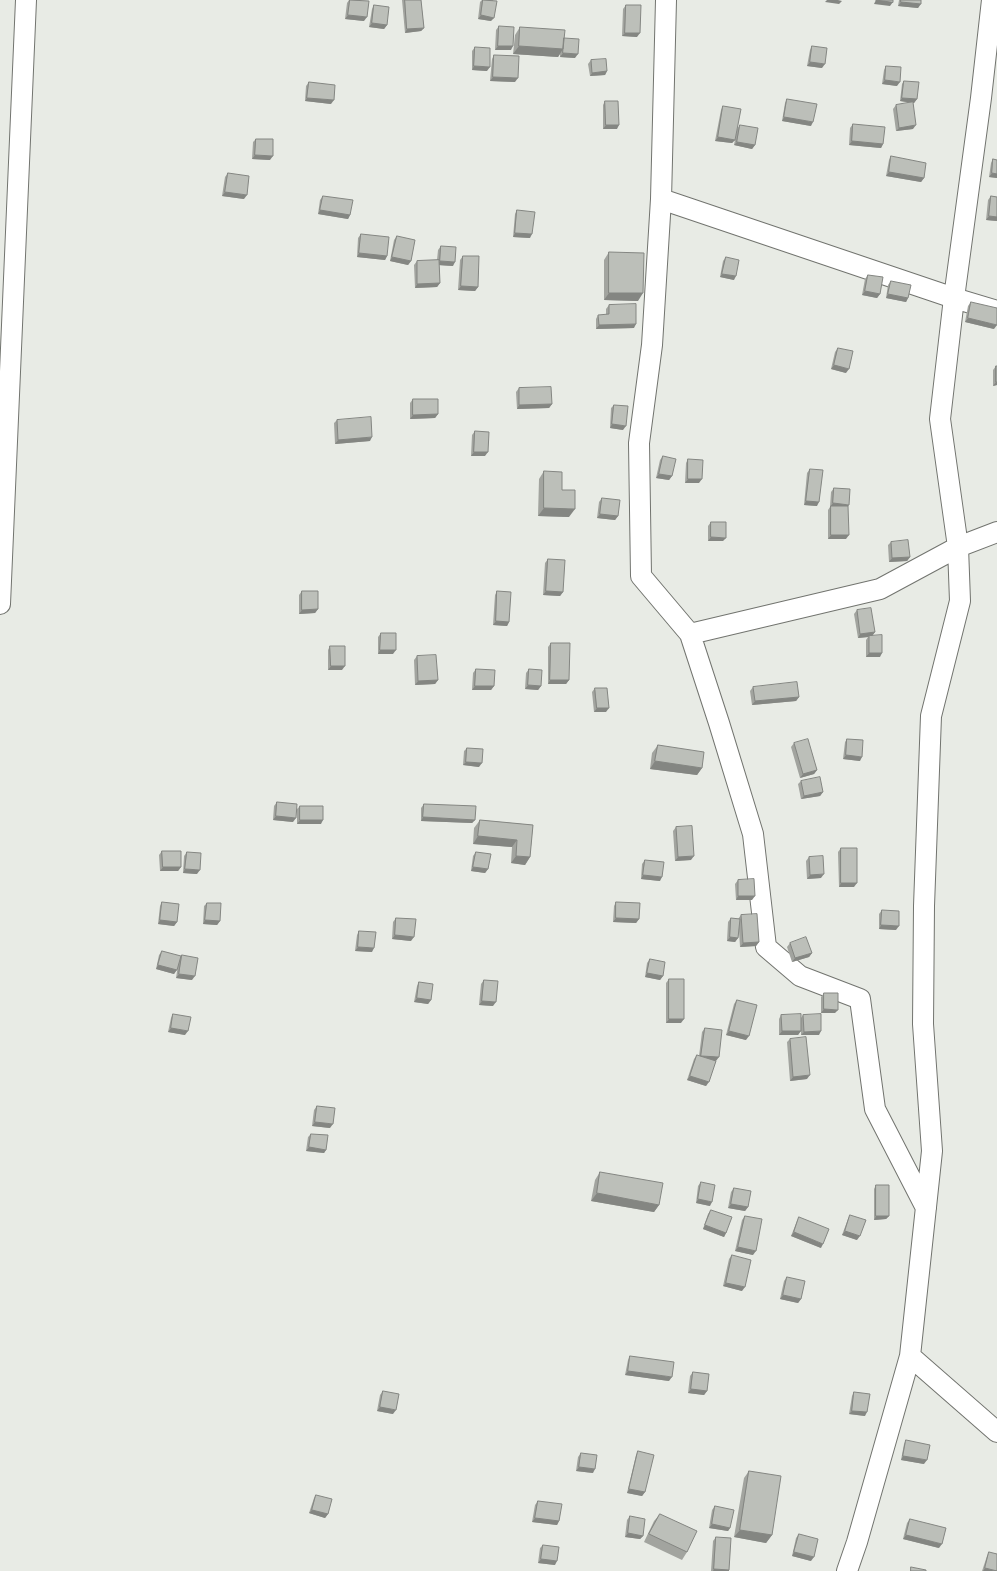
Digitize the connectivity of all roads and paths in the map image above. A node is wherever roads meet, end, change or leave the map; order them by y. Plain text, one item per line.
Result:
1 (26, 0) edge
2 (666, 0) edge
3 (992, 0) edge
4 (661, 199) junction
5 (954, 298) junction
6 (997, 311) edge
7 (997, 532) edge
8 (958, 547) junction
9 (0, 604) edge
10 (690, 634) junction
11 (926, 1208) junction
12 (910, 1356) junction
13 (997, 1432) edge
14 (847, 1571) edge

1 - 9 street
2 - 4 street
3 - 5 street
4 - 5 street
4 - 10 street
5 - 6 street
5 - 8 street
7 - 8 street
8 - 10 street
8 - 11 street
10 - 11 street
11 - 12 street
12 - 13 street
12 - 14 street

